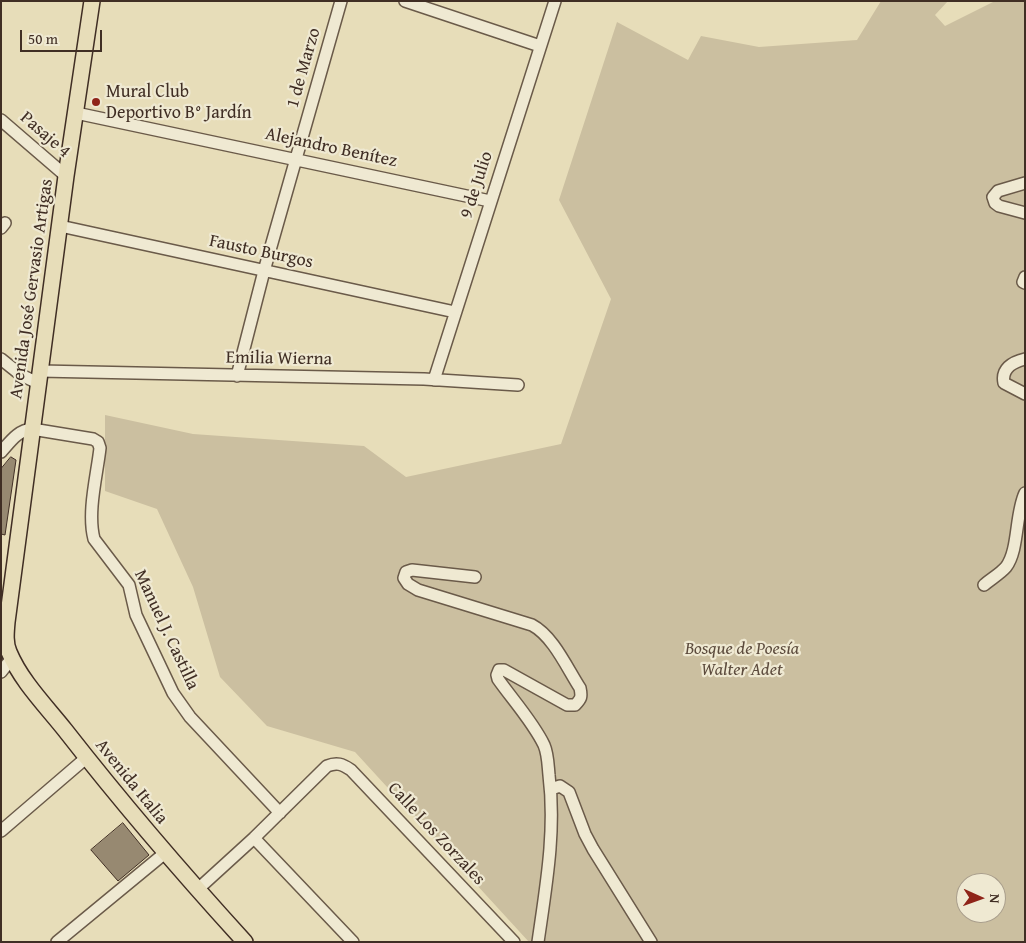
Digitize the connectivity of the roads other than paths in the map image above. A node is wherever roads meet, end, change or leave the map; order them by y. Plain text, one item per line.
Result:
1 (92, 1) edge
2 (341, 1) edge
3 (405, 1) edge
4 (555, 1) edge
5 (540, 46) junction
6 (76, 113) junction
7 (1, 120) edge
8 (296, 158) junction
9 (66, 176) junction
10 (1025, 183) edge
11 (490, 201) junction
12 (1025, 213) edge
13 (60, 226) junction
14 (264, 271) junction
15 (1025, 277) edge
16 (1025, 283) edge
17 (455, 312) junction
18 (1025, 358) edge
19 (1, 359) edge
20 (237, 376) junction
21 (39, 377) junction
22 (434, 380) junction
23 (518, 385) dead end
24 (1025, 394) edge
25 (32, 429) junction
26 (1, 452) edge
27 (1025, 494) edge
28 (475, 577) dead end
29 (984, 585) dead end
30 (4, 641) edge
31 (12, 658) junction
32 (1, 672) edge
33 (86, 758) junction
34 (551, 789) junction
35 (280, 813) junction
36 (1, 831) edge
37 (254, 838) junction
38 (165, 853) junction
39 (197, 890) junction
40 (58, 942) edge
41 (244, 942) edge
42 (352, 942) edge
43 (514, 942) edge
44 (538, 942) edge
45 (651, 942) edge

1 - 6 main road, Avenida José Gervasio Artigas
2 - 8 street, 1 de Marzo
3 - 5 street
4 - 5 street, 9 de Julio
5 - 11 street, 9 de Julio
6 - 8 street, Alejandro Benítez
6 - 9 main road, Avenida José Gervasio Artigas
7 - 9 street, Pasaje 4
8 - 11 street, Alejandro Benítez
8 - 14 street, 1 de Marzo
9 - 13 main road, Avenida José Gervasio Artigas
10 - 12 street
11 - 17 street, 9 de Julio
13 - 14 street, Fausto Burgos
13 - 21 main road, Avenida José Gervasio Artigas
14 - 17 street, Fausto Burgos
14 - 20 street, 1 de Marzo
15 - 16 street
17 - 22 street, 9 de Julio
18 - 24 street
19 - 21 street
20 - 21 street, Emilia Wierna
20 - 22 street, Emilia Wierna
21 - 25 main road, Avenida José Gervasio Artigas
22 - 23 street, Emilia Wierna
25 - 26 street
25 - 30 main road, Avenida José Gervasio Artigas
25 - 35 street, Manuel J. Castilla
27 - 29 street
28 - 34 street
30 - 31 main road, Avenida Italia
31 - 32 street
31 - 33 main road, Avenida Italia
33 - 36 street
33 - 38 main road, Avenida Italia
34 - 44 street
34 - 45 street
35 - 37 street
35 - 43 street, Calle Los Zorzales
37 - 39 street
37 - 42 street
38 - 39 main road, Avenida Italia
38 - 40 street
39 - 41 main road, Avenida Italia

